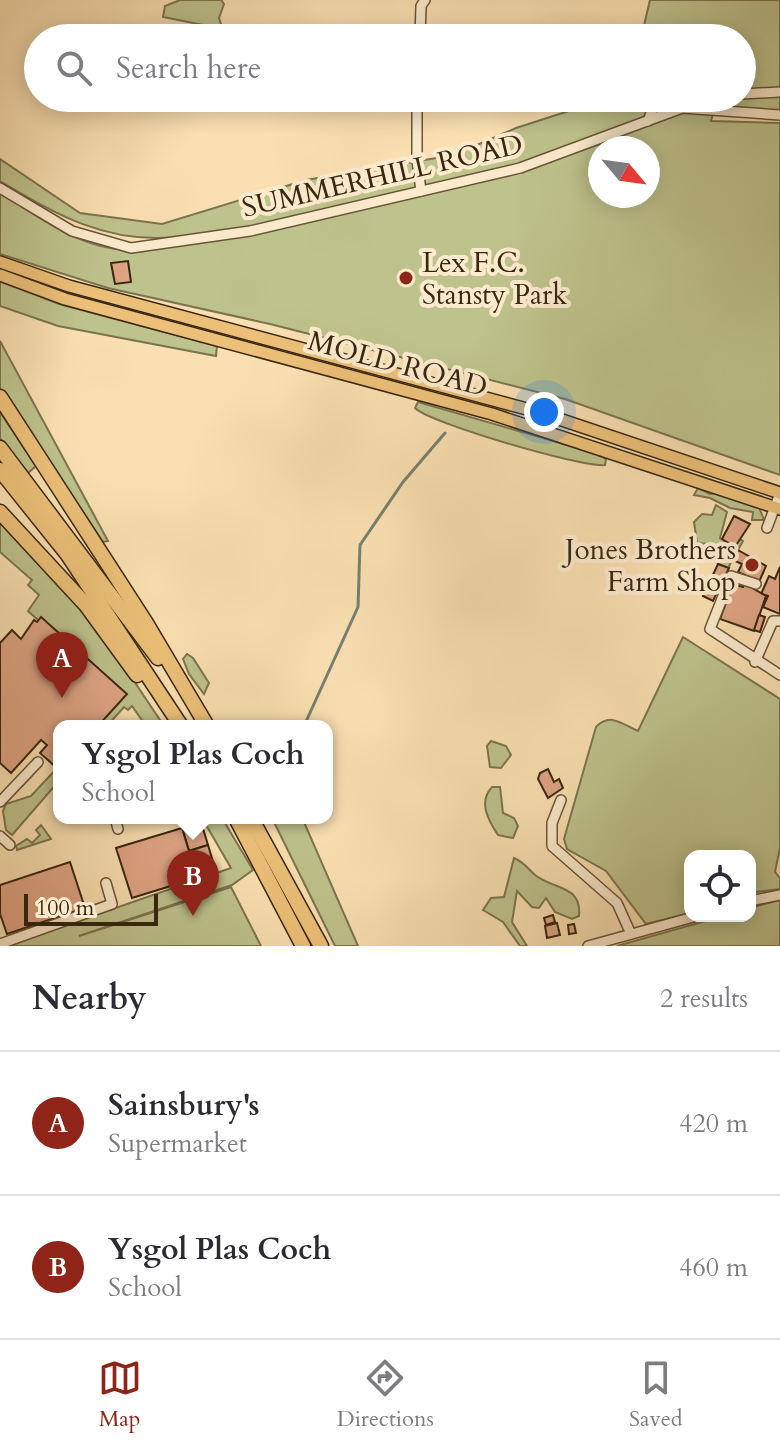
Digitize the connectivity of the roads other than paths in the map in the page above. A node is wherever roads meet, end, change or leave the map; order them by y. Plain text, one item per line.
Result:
1 (425, 0) edge
2 (420, 24) edge
3 (780, 92) edge
4 (756, 93) edge
5 (418, 112) edge
6 (651, 112) edge
7 (672, 112) edge
8 (738, 112) edge
9 (780, 115) edge
10 (648, 121) junction
11 (0, 188) edge
12 (421, 191) junction
13 (0, 262) edge
14 (0, 275) edge
15 (286, 343) junction
16 (283, 357) junction
17 (0, 397) edge
18 (0, 448) edge
19 (0, 470) edge
20 (780, 493) edge
21 (777, 508) edge
22 (0, 512) edge
23 (767, 528) dead end
24 (756, 584) dead end
25 (780, 621) edge
26 (755, 662) junction
27 (778, 677) edge
28 (166, 720) edge
29 (177, 720) edge
30 (195, 720) edge
31 (203, 720) edge
32 (38, 762) dead end
33 (561, 800) dead end
34 (0, 802) edge
35 (117, 824) edge
36 (246, 824) edge
37 (246, 824) edge
38 (118, 829) dead end
39 (0, 836) edge
40 (10, 845) dead end
41 (106, 883) dead end
42 (780, 895) edge
43 (756, 900) edge
44 (684, 920) edge
45 (631, 934) junction
46 (0, 944) edge
47 (303, 946) edge
48 (321, 946) edge
49 (588, 946) edge

1 - 2 street
3 - 4 street
5 - 12 street
6 - 10 street
7 - 10 street, SUMMERHILL ROAD
8 - 9 street, SUMMERHILL ROAD
10 - 12 street, SUMMERHILL ROAD
11 - 12 street, SUMMERHILL ROAD
13 - 15 main road, MOLD ROAD
14 - 16 main road, MOLD ROAD
15 - 16 street
15 - 20 main road, MOLD ROAD
16 - 21 main road, MOLD ROAD
17 - 31 highway
18 - 30 highway
19 - 29 highway
20 - 21 street
21 - 23 street
22 - 28 highway
24 - 26 street
25 - 26 street
26 - 27 street
32 - 34 street
33 - 45 street
35 - 38 street
36 - 47 highway
37 - 48 highway
39 - 40 street
41 - 46 street
42 - 43 street
44 - 45 street
45 - 49 street

